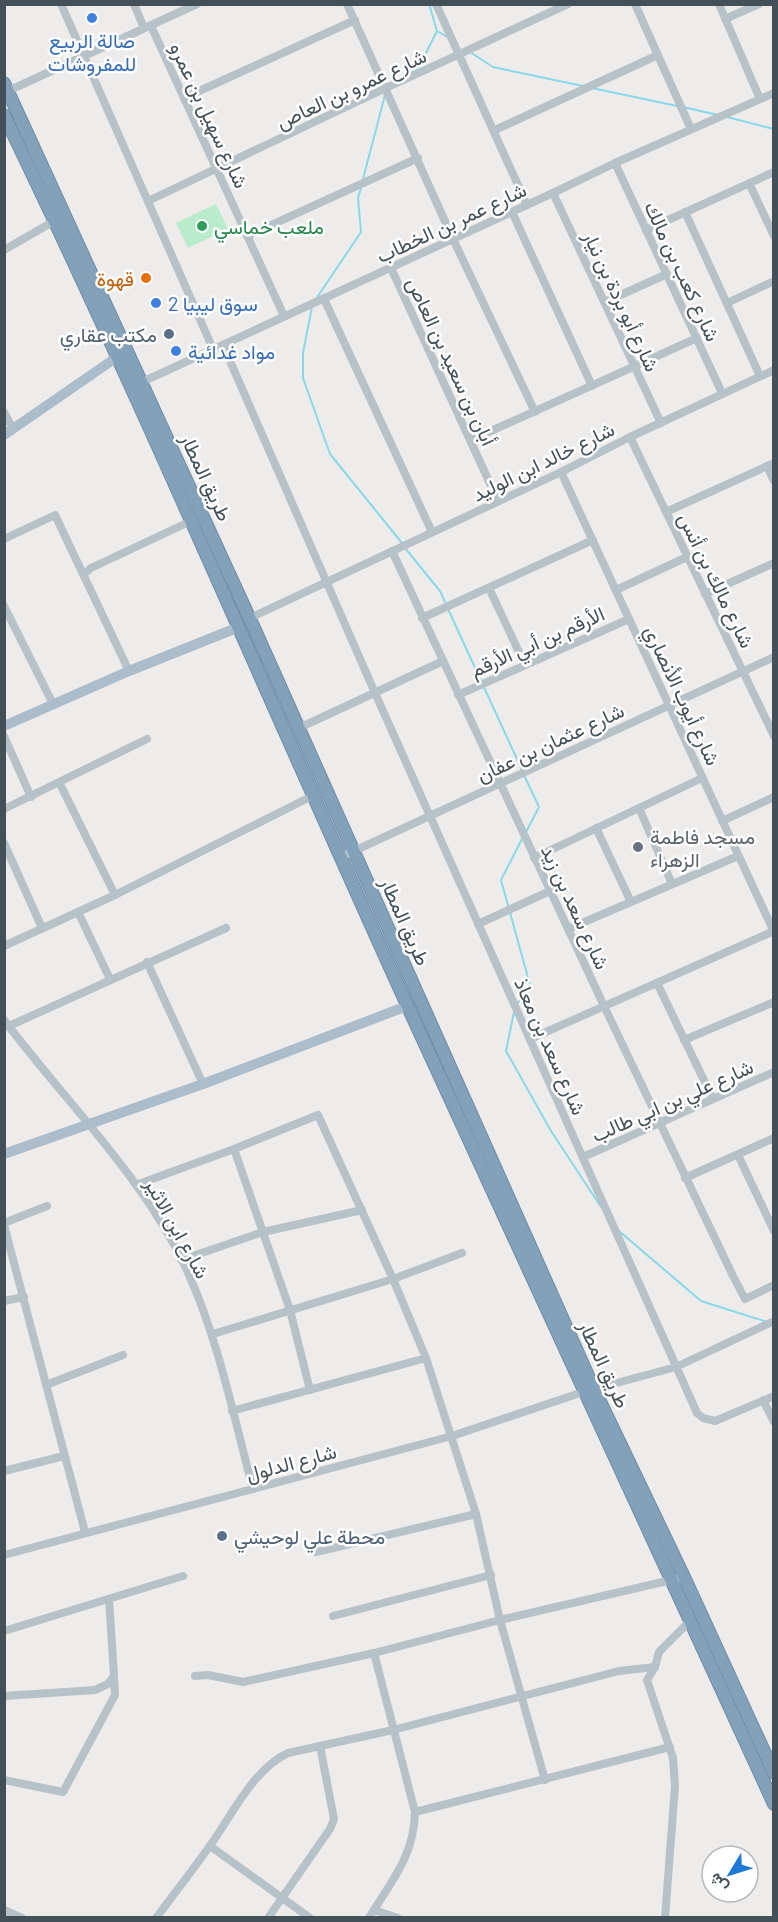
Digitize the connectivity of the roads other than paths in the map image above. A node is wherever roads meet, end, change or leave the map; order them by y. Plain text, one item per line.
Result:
1 (61, 4) edge
2 (134, 4) edge
3 (347, 4) edge
4 (436, 4) edge
5 (568, 4) edge
6 (635, 4) edge
7 (719, 4) edge
8 (759, 4) edge
9 (197, 5) edge
10 (725, 19) junction
11 (355, 20) junction
12 (148, 27) junction
13 (658, 55) junction
14 (84, 56) junction
15 (459, 56) junction
16 (6, 87) edge
17 (386, 88) junction
18 (774, 93) edge
19 (184, 99) junction
20 (760, 99) junction
21 (4, 115) edge
22 (691, 129) junction
23 (495, 130) junction
24 (418, 158) junction
25 (615, 163) junction
26 (217, 170) junction
27 (774, 172) edge
28 (749, 183) junction
29 (553, 193) junction
30 (148, 201) junction
31 (527, 205) junction
32 (512, 212) junction
33 (685, 212) junction
34 (56, 220) junction
35 (646, 230) junction
36 (248, 236) junction
37 (774, 236) edge
38 (453, 239) junction
39 (4, 250) edge
40 (391, 268) junction
41 (667, 274) junction
42 (774, 281) edge
43 (324, 299) junction
44 (605, 302) junction
45 (727, 303) junction
46 (285, 316) junction
47 (697, 338) junction
48 (222, 345) junction
49 (213, 349) junction
50 (117, 357) junction
51 (635, 366) junction
52 (774, 370) edge
53 (130, 371) junction
54 (760, 376) junction
55 (142, 382) junction
56 (592, 386) junction
57 (722, 393) junction
58 (4, 412) edge
59 (534, 412) junction
60 (661, 423) junction
61 (9, 432) edge
62 (630, 437) junction
63 (471, 440) junction
64 (770, 464) edge
65 (561, 472) junction
66 (774, 480) edge
67 (498, 501) junction
68 (666, 512) junction
69 (191, 521) junction
70 (432, 532) junction
71 (4, 539) edge
72 (593, 540) junction
73 (392, 551) junction
74 (687, 557) junction
75 (774, 563) edge
76 (84, 574) junction
77 (328, 583) junction
78 (489, 588) junction
79 (616, 590) junction
80 (705, 594) junction
81 (4, 606) edge
82 (422, 618) junction
83 (629, 619) junction
84 (251, 620) junction
85 (8, 624) edge
86 (239, 627) junction
87 (774, 657) edge
88 (442, 662) junction
89 (525, 665) junction
90 (129, 670) junction
91 (742, 671) junction
92 (375, 693) junction
93 (458, 694) junction
94 (53, 704) junction
95 (669, 705) junction
96 (4, 726) edge
97 (299, 728) junction
98 (4, 736) edge
99 (774, 736) edge
100 (147, 739) dead end
101 (702, 778) junction
102 (500, 783) junction
103 (60, 784) junction
104 (314, 795) junction
105 (31, 797) junction
106 (774, 797) edge
107 (639, 808) junction
108 (4, 809) edge
109 (430, 816) junction
110 (722, 821) junction
111 (596, 828) junction
112 (4, 843) edge
113 (354, 851) junction
114 (738, 856) junction
115 (341, 857) junction
116 (534, 858) junction
117 (672, 884) junction
118 (550, 891) junction
119 (115, 895) junction
120 (631, 902) junction
121 (78, 912) junction
122 (478, 924) junction
123 (226, 927) dead end
124 (42, 928) junction
125 (568, 929) junction
126 (773, 931) edge
127 (4, 946) edge
128 (147, 962) junction
129 (110, 979) junction
130 (657, 983) junction
131 (774, 1002) edge
132 (407, 1006) junction
133 (604, 1006) junction
134 (7, 1023) edge
135 (530, 1039) junction
136 (684, 1041) junction
137 (774, 1072) edge
138 (203, 1084) junction
139 (713, 1099) junction
140 (659, 1123) junction
141 (88, 1124) junction
142 (774, 1138) edge
143 (234, 1149) junction
144 (4, 1154) edge
145 (738, 1155) junction
146 (583, 1157) junction
147 (685, 1178) junction
148 (136, 1185) junction
149 (47, 1206) dead end
150 (362, 1210) junction
151 (4, 1224) edge
152 (774, 1231) edge
153 (263, 1232) junction
154 (462, 1253) dead end
155 (182, 1260) junction
156 (393, 1279) junction
157 (774, 1285) edge
158 (24, 1297) junction
159 (4, 1302) edge
160 (290, 1311) junction
161 (774, 1321) edge
162 (213, 1334) junction
163 (123, 1355) dead end
164 (426, 1358) junction
165 (676, 1366) junction
166 (46, 1385) junction
167 (310, 1390) junction
168 (588, 1390) junction
169 (774, 1396) edge
170 (763, 1400) junction
171 (232, 1411) junction
172 (774, 1422) edge
173 (452, 1436) junction
174 (64, 1456) junction
175 (4, 1471) edge
176 (253, 1489) junction
177 (476, 1514) junction
178 (85, 1532) junction
179 (316, 1552) dead end
180 (4, 1555) edge
181 (491, 1575) junction
182 (183, 1576) dead end
183 (684, 1577) junction
184 (670, 1580) junction
185 (109, 1599) junction
186 (333, 1616) dead end
187 (500, 1620) junction
188 (690, 1621) junction
189 (4, 1630) edge
190 (711, 1650) junction
191 (374, 1653) junction
192 (655, 1667) junction
193 (114, 1676) junction
194 (195, 1676) dead end
195 (4, 1696) edge
196 (522, 1696) junction
197 (393, 1730) junction
198 (320, 1746) junction
199 (670, 1747) junction
200 (774, 1773) edge
201 (4, 1780) edge
202 (545, 1780) junction
203 (774, 1804) edge
204 (415, 1812) junction
205 (210, 1846) junction
206 (282, 1898) junction
207 (4, 1910) edge
208 (374, 1910) junction
209 (22, 1917) edge
210 (156, 1917) edge
211 (268, 1917) edge
212 (310, 1917) edge
213 (369, 1917) edge
214 (398, 1917) edge
215 (665, 1917) edge

1 - 14 street
2 - 12 street, شارع سهيل بن عمرو
3 - 11 street
4 - 15 street
5 - 15 street, شارع عمرو بن العاص
6 - 13 street
7 - 10 street
8 - 10 street
9 - 12 street
10 - 20 street
11 - 17 street
11 - 19 street
12 - 14 street
12 - 19 street, شارع سهيل بن عمرو
13 - 22 street
13 - 23 street
14 - 16 street
14 - 30 street
15 - 17 street, شارع عمرو بن العاص
15 - 23 street
16 - 53 highway, طريق المطار
17 - 24 street
17 - 26 street, شارع عمرو بن العاص
18 - 20 street, شارع عمر بن الخطاب
19 - 26 street, شارع سهيل بن عمرو
20 - 22 street, شارع عمر بن الخطاب
21 - 34 highway, طريق المطار
22 - 25 street, شارع عمر بن الخطاب
23 - 31 street
24 - 36 street
24 - 38 street
25 - 29 street, شارع عمر بن الخطاب
25 - 35 street, شارع كعب بن مالك
26 - 30 street, شارع عمرو بن العاص
26 - 36 street, شارع سهيل بن عمرو
27 - 28 street
28 - 33 street
28 - 37 street
29 - 31 street, شارع عمر بن الخطاب
29 - 44 street, شارع أبو بردة بن نيار
30 - 49 street
31 - 32 street, شارع عمر بن الخطاب
32 - 38 street, شارع عمر بن الخطاب
32 - 56 street
33 - 35 street
33 - 45 street
34 - 39 street
34 - 50 highway, طريق المطار
35 - 41 street, شارع كعب بن مالك
36 - 46 street, شارع سهيل بن عمرو
38 - 40 street, شارع عمر بن الخطاب
38 - 59 street
40 - 43 street, شارع عمر بن الخطاب
40 - 63 street, أبان بن سعيد بن العاص
41 - 44 street
41 - 47 street, شارع كعب بن مالك
42 - 45 street
43 - 46 street, شارع عمر بن الخطاب
43 - 70 street
44 - 51 street, شارع أبو بردة بن نيار
45 - 54 street
46 - 48 street, شارع عمر بن الخطاب
47 - 51 street
47 - 57 street, شارع كعب بن مالك
48 - 49 street, شارع عمر بن الخطاب
48 - 77 street, شارع سعد بن معاذ
49 - 55 street, شارع عمر بن الخطاب
50 - 53 highway, طريق المطار
50 - 61 main road
51 - 56 street
51 - 60 street, شارع أبو بردة بن نيار
52 - 54 street, شارع خالد ابن الوليد
53 - 55 highway, طريق المطار
53 - 69 highway, طريق المطار
54 - 57 street, شارع خالد ابن الوليد
55 - 84 highway, طريق المطار
56 - 59 street
57 - 60 street, شارع خالد ابن الوليد
58 - 61 street
59 - 63 street
60 - 62 street, شارع خالد ابن الوليد
62 - 65 street, شارع خالد ابن الوليد
62 - 68 street, شارع مالك بن أنس
63 - 67 street, أبان بن سعيد بن العاص
64 - 66 street
64 - 68 street
65 - 67 street, شارع خالد ابن الوليد
65 - 72 street, شارع أيوب الأنصاري
67 - 70 street, شارع خالد ابن الوليد
68 - 74 street, شارع مالك بن أنس
69 - 76 street
69 - 86 highway, طريق المطار
70 - 73 street, شارع خالد ابن الوليد
71 - 76 street
72 - 78 street
72 - 79 street, شارع أيوب الأنصاري
73 - 77 street, شارع خالد ابن الوليد
73 - 82 street, شارع سعد بن زيد
74 - 79 street
74 - 80 street, شارع مالك بن أنس
75 - 80 street
76 - 90 street
77 - 84 street, شارع خالد ابن الوليد
77 - 92 street, شارع سعد بن معاذ
78 - 82 street
78 - 89 street
79 - 83 street, شارع أيوب الأنصاري
80 - 91 street, شارع مالك بن أنس
81 - 85 street
82 - 88 street, شارع سعد بن زيد
83 - 89 street, الأرقم بن أبي الأرقم
83 - 95 street, شارع أيوب الأنصاري
84 - 86 highway
84 - 97 highway, طريق المطار
85 - 94 street
86 - 90 main road
86 - 104 highway, طريق المطار
87 - 91 street, شارع عثمان بن عفان
88 - 92 street
88 - 93 street, شارع سعد بن زيد
89 - 93 street, الأرقم بن أبي الأرقم
90 - 94 main road
91 - 95 street, شارع عثمان بن عفان
91 - 99 street, شارع مالك بن أنس
92 - 97 street
92 - 109 street, شارع سعد بن معاذ
93 - 102 street, شارع سعد بن زيد
94 - 96 main road
95 - 101 street, شارع أيوب الأنصاري
95 - 102 street, شارع عثمان بن عفان
97 - 113 highway, طريق المطار
98 - 105 street
100 - 103 street
101 - 107 street
101 - 110 street, شارع أيوب الأنصاري
102 - 109 street, شارع عثمان بن عفان
102 - 116 street, شارع سعد بن زيد
103 - 105 street
103 - 119 street
104 - 115 highway, طريق المطار
104 - 119 street
105 - 108 street
106 - 110 street
107 - 111 street
107 - 117 street
109 - 113 street, شارع عثمان بن عفان
109 - 122 street, شارع سعد بن معاذ
110 - 114 street, شارع أيوب الأنصاري
111 - 116 street
111 - 120 street
112 - 124 street
113 - 115 street, شارع عثمان بن عفان
113 - 168 highway, طريق المطار
114 - 117 street
114 - 126 street, شارع أيوب الأنصاري
115 - 132 highway, طريق المطار
116 - 118 street, شارع سعد بن زيد
117 - 120 street
118 - 122 street
118 - 125 street, شارع سعد بن زيد
119 - 121 street
120 - 125 street
121 - 124 street
121 - 129 street
122 - 135 street, شارع سعد بن معاذ
123 - 128 street
124 - 127 street
125 - 133 street, شارع سعد بن زيد
126 - 130 street
128 - 129 street
128 - 138 street
129 - 134 street
130 - 133 street
130 - 136 street
131 - 136 street
132 - 138 main road
132 - 168 highway, طريق المطار
133 - 135 street
133 - 140 street, شارع سعد بن زيد
134 - 141 street, شارع ابن الاثير
135 - 146 street, شارع سعد بن معاذ
136 - 139 street
137 - 139 street, شارع علي بن ابي طالب
138 - 141 main road
139 - 140 street, شارع علي بن ابي طالب
140 - 146 street, شارع علي بن ابي طالب
140 - 147 street, شارع سعد بن زيد
141 - 144 main road
141 - 148 street, شارع ابن الاثير
142 - 145 street
143 - 148 street
143 - 150 street
143 - 153 street
145 - 147 street
145 - 152 street
146 - 165 street, شارع سعد بن معاذ
147 - 157 street, شارع سعد بن زيد
148 - 155 street, شارع ابن الاثير
149 - 151 street
150 - 153 street
150 - 156 street
151 - 158 street
153 - 155 street
153 - 160 street
154 - 156 street
155 - 162 street, شارع ابن الاثير
156 - 160 street
156 - 164 street
158 - 159 street
158 - 166 street
160 - 162 street
160 - 167 street
161 - 165 street, شارع الدلول
162 - 171 street, شارع ابن الاثير
163 - 166 street
164 - 167 street
164 - 173 street
165 - 168 street, شارع الدلول
165 - 170 street, شارع سعد بن معاذ
166 - 174 street
167 - 171 street
168 - 173 street, شارع الدلول
168 - 183 highway, طريق المطار
168 - 184 highway, طريق المطار
169 - 170 street
170 - 172 street
171 - 176 street, شارع ابن الاثير
173 - 176 street, شارع الدلول
173 - 177 street
174 - 175 street
174 - 178 street
176 - 178 street, شارع الدلول
177 - 179 street
177 - 181 street
178 - 180 street, شارع الدلول
181 - 186 street
181 - 187 street
182 - 185 street
183 - 184 street
183 - 190 highway, طريق المطار
184 - 187 street
184 - 188 highway, طريق المطار
185 - 189 street
185 - 193 street
187 - 191 street
187 - 196 street
188 - 190 highway, طريق المطار
188 - 192 street
190 - 200 highway, طريق المطار
190 - 203 highway, طريق المطار
191 - 194 street
191 - 197 street
192 - 196 street
192 - 199 street
193 - 195 street
193 - 201 street
196 - 197 street
196 - 202 street
197 - 198 street
197 - 204 street
198 - 205 street
198 - 206 street
199 - 202 street
199 - 215 street
202 - 204 street
204 - 208 street
205 - 206 street
205 - 210 street
206 - 211 street
206 - 212 street
207 - 209 street
208 - 213 street
208 - 214 street

